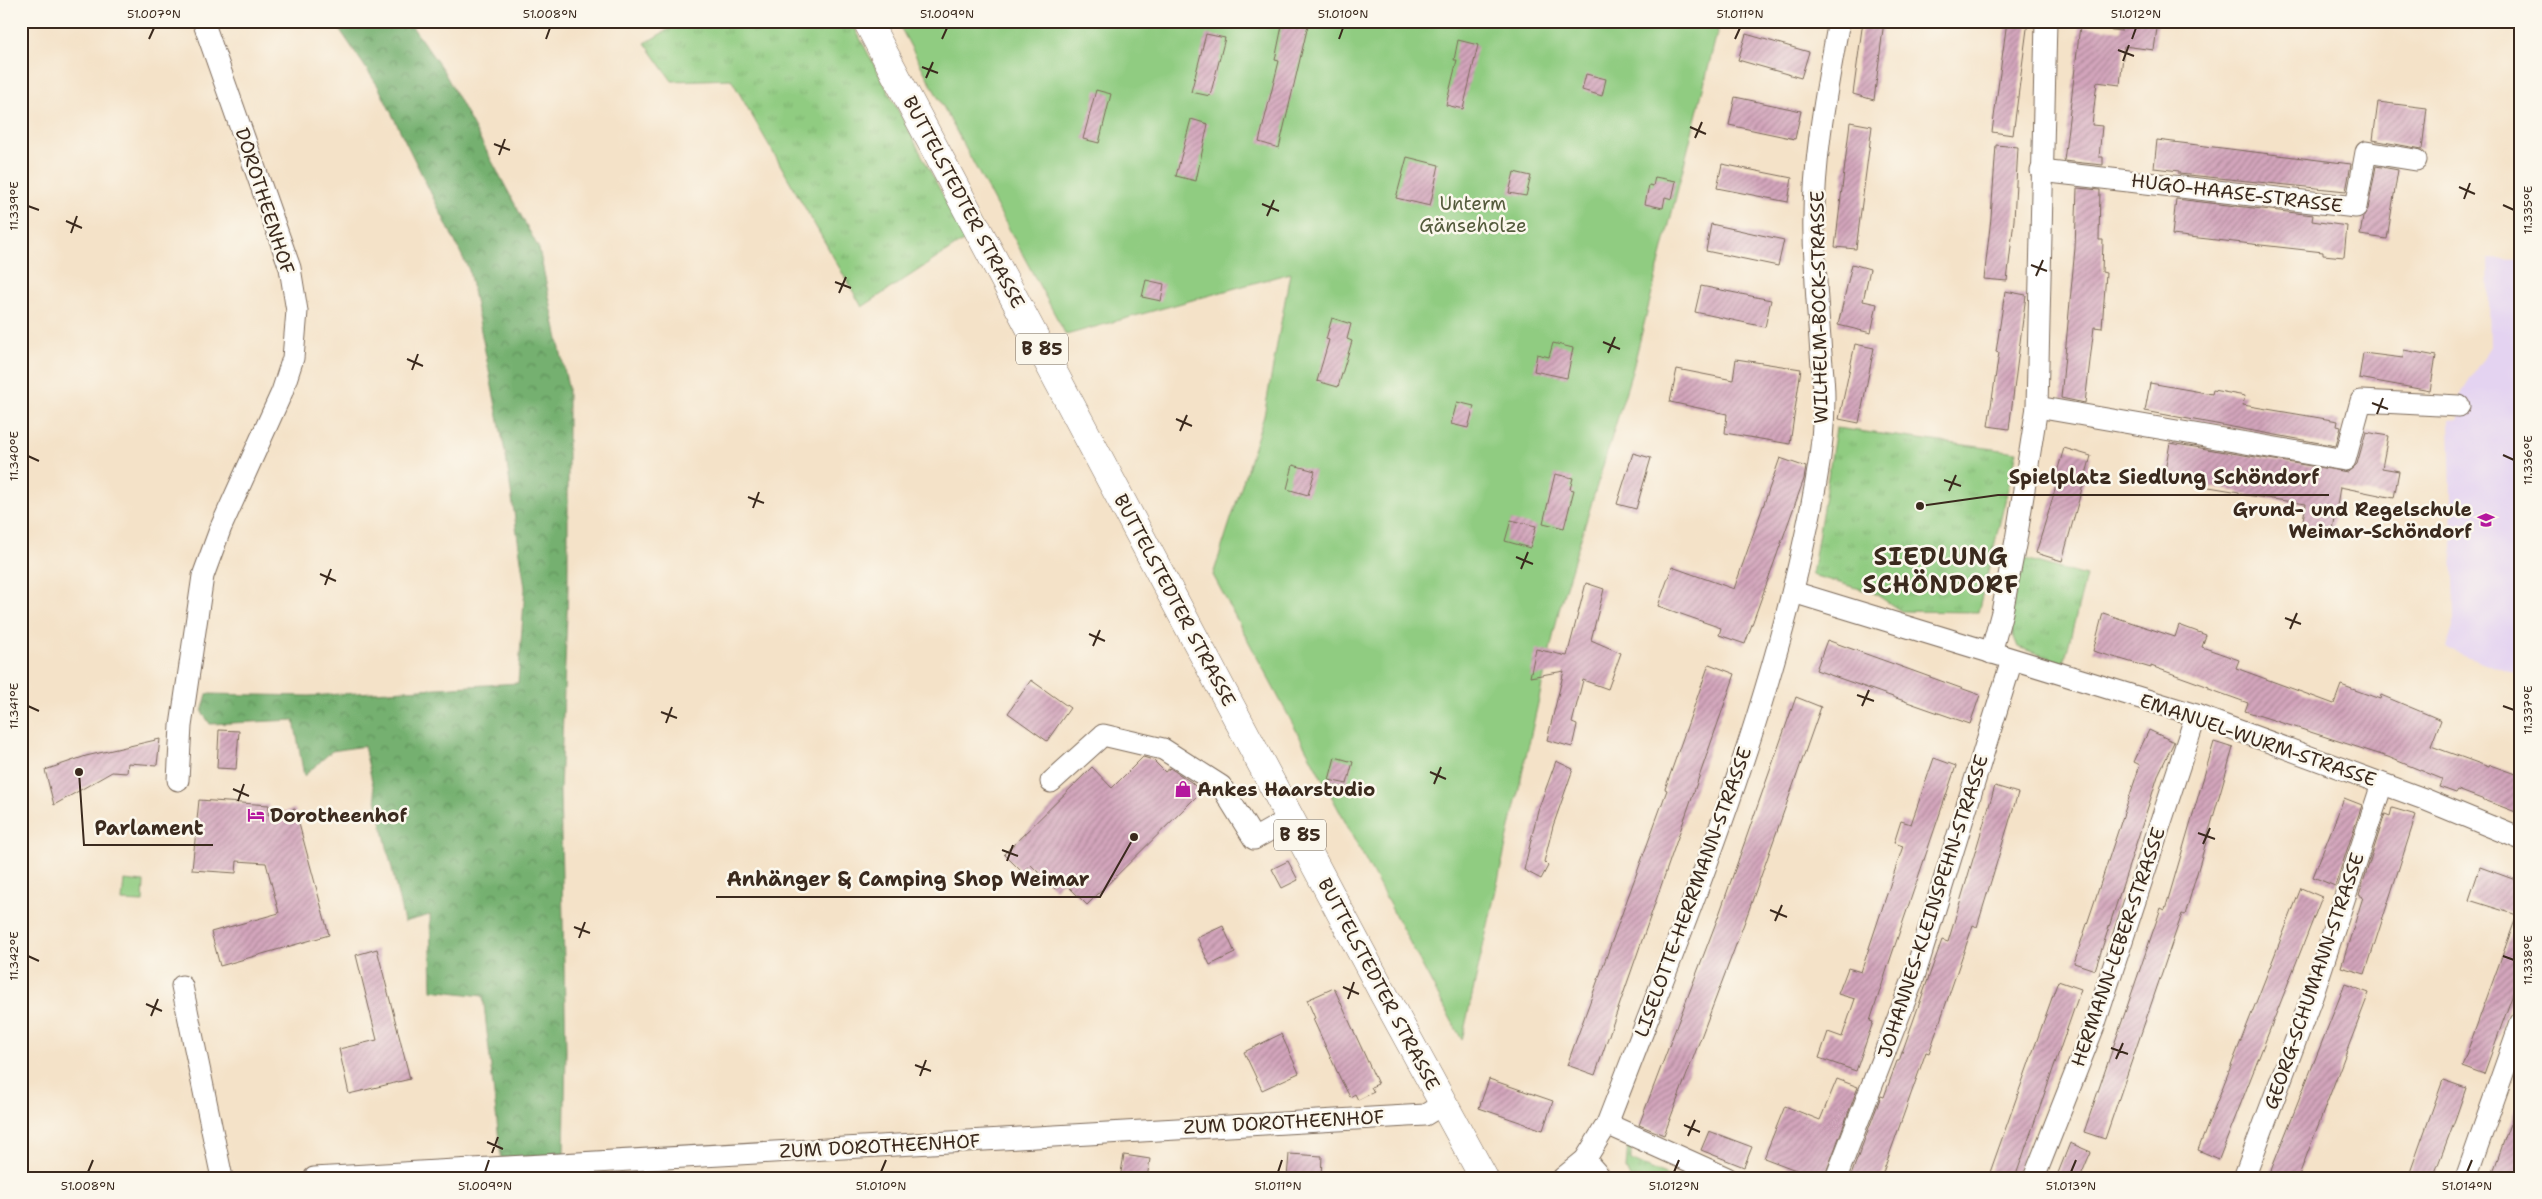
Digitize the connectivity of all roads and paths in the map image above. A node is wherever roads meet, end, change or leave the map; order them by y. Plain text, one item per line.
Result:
1 (204, 21) edge
2 (867, 21) edge
3 (1839, 21) edge
4 (2046, 21) edge
5 (2416, 160) dead end
6 (2041, 171) junction
7 (2454, 405) dead end
8 (2037, 407) junction
9 (1793, 592) junction
10 (1991, 653) junction
11 (2012, 660) junction
12 (2196, 714) junction
13 (178, 780) dead end
14 (1051, 782) dead end
15 (2382, 784) junction
16 (1291, 818) junction
17 (2521, 839) edge
18 (182, 986) dead end
19 (2521, 1022) edge
20 (1443, 1104) junction
21 (1607, 1124) junction
22 (1585, 1160) junction
23 (222, 1178) edge
24 (314, 1178) edge
25 (1484, 1178) edge
26 (1563, 1178) edge
27 (1602, 1178) edge
28 (1727, 1178) edge
29 (1836, 1178) edge
30 (2034, 1178) edge
31 (2244, 1178) edge
32 (2466, 1178) edge

1 - 13 street, DOROTHEENHOF
2 - 16 main road, BUTTELSTEDTER STRASSE / B 85
3 - 9 street, WILHELM-BOCK-STRASSE
4 - 6 street
5 - 6 street, HUGO-HAASE-STRASSE
6 - 8 street
7 - 8 street
8 - 10 street
9 - 10 street, EMANUEL-WURM-STRASSE
9 - 21 street, LISELOTTE-HERRMANN-STRASSE
10 - 11 street, EMANUEL-WURM-STRASSE
11 - 12 street, EMANUEL-WURM-STRASSE
11 - 29 street, JOHANNES-KLEINSPEHN-STRASSE
12 - 15 street, EMANUEL-WURM-STRASSE
12 - 30 street, HERMANN-LEBER-STRASSE
14 - 16 street
15 - 17 street, EMANUEL-WURM-STRASSE
15 - 31 street, GEORG-SCHUMANN-STRASSE
16 - 20 main road, BUTTELSTEDTER STRASSE / B 85
18 - 23 street
19 - 32 street
20 - 24 street, ZUM DOROTHEENHOF
20 - 25 main road, BUTTELSTEDTER STRASSE / B 85
21 - 22 street, LISELOTTE-HERRMANN-STRASSE
21 - 28 street
22 - 26 street, LISELOTTE-HERRMANN-STRASSE
22 - 27 street

